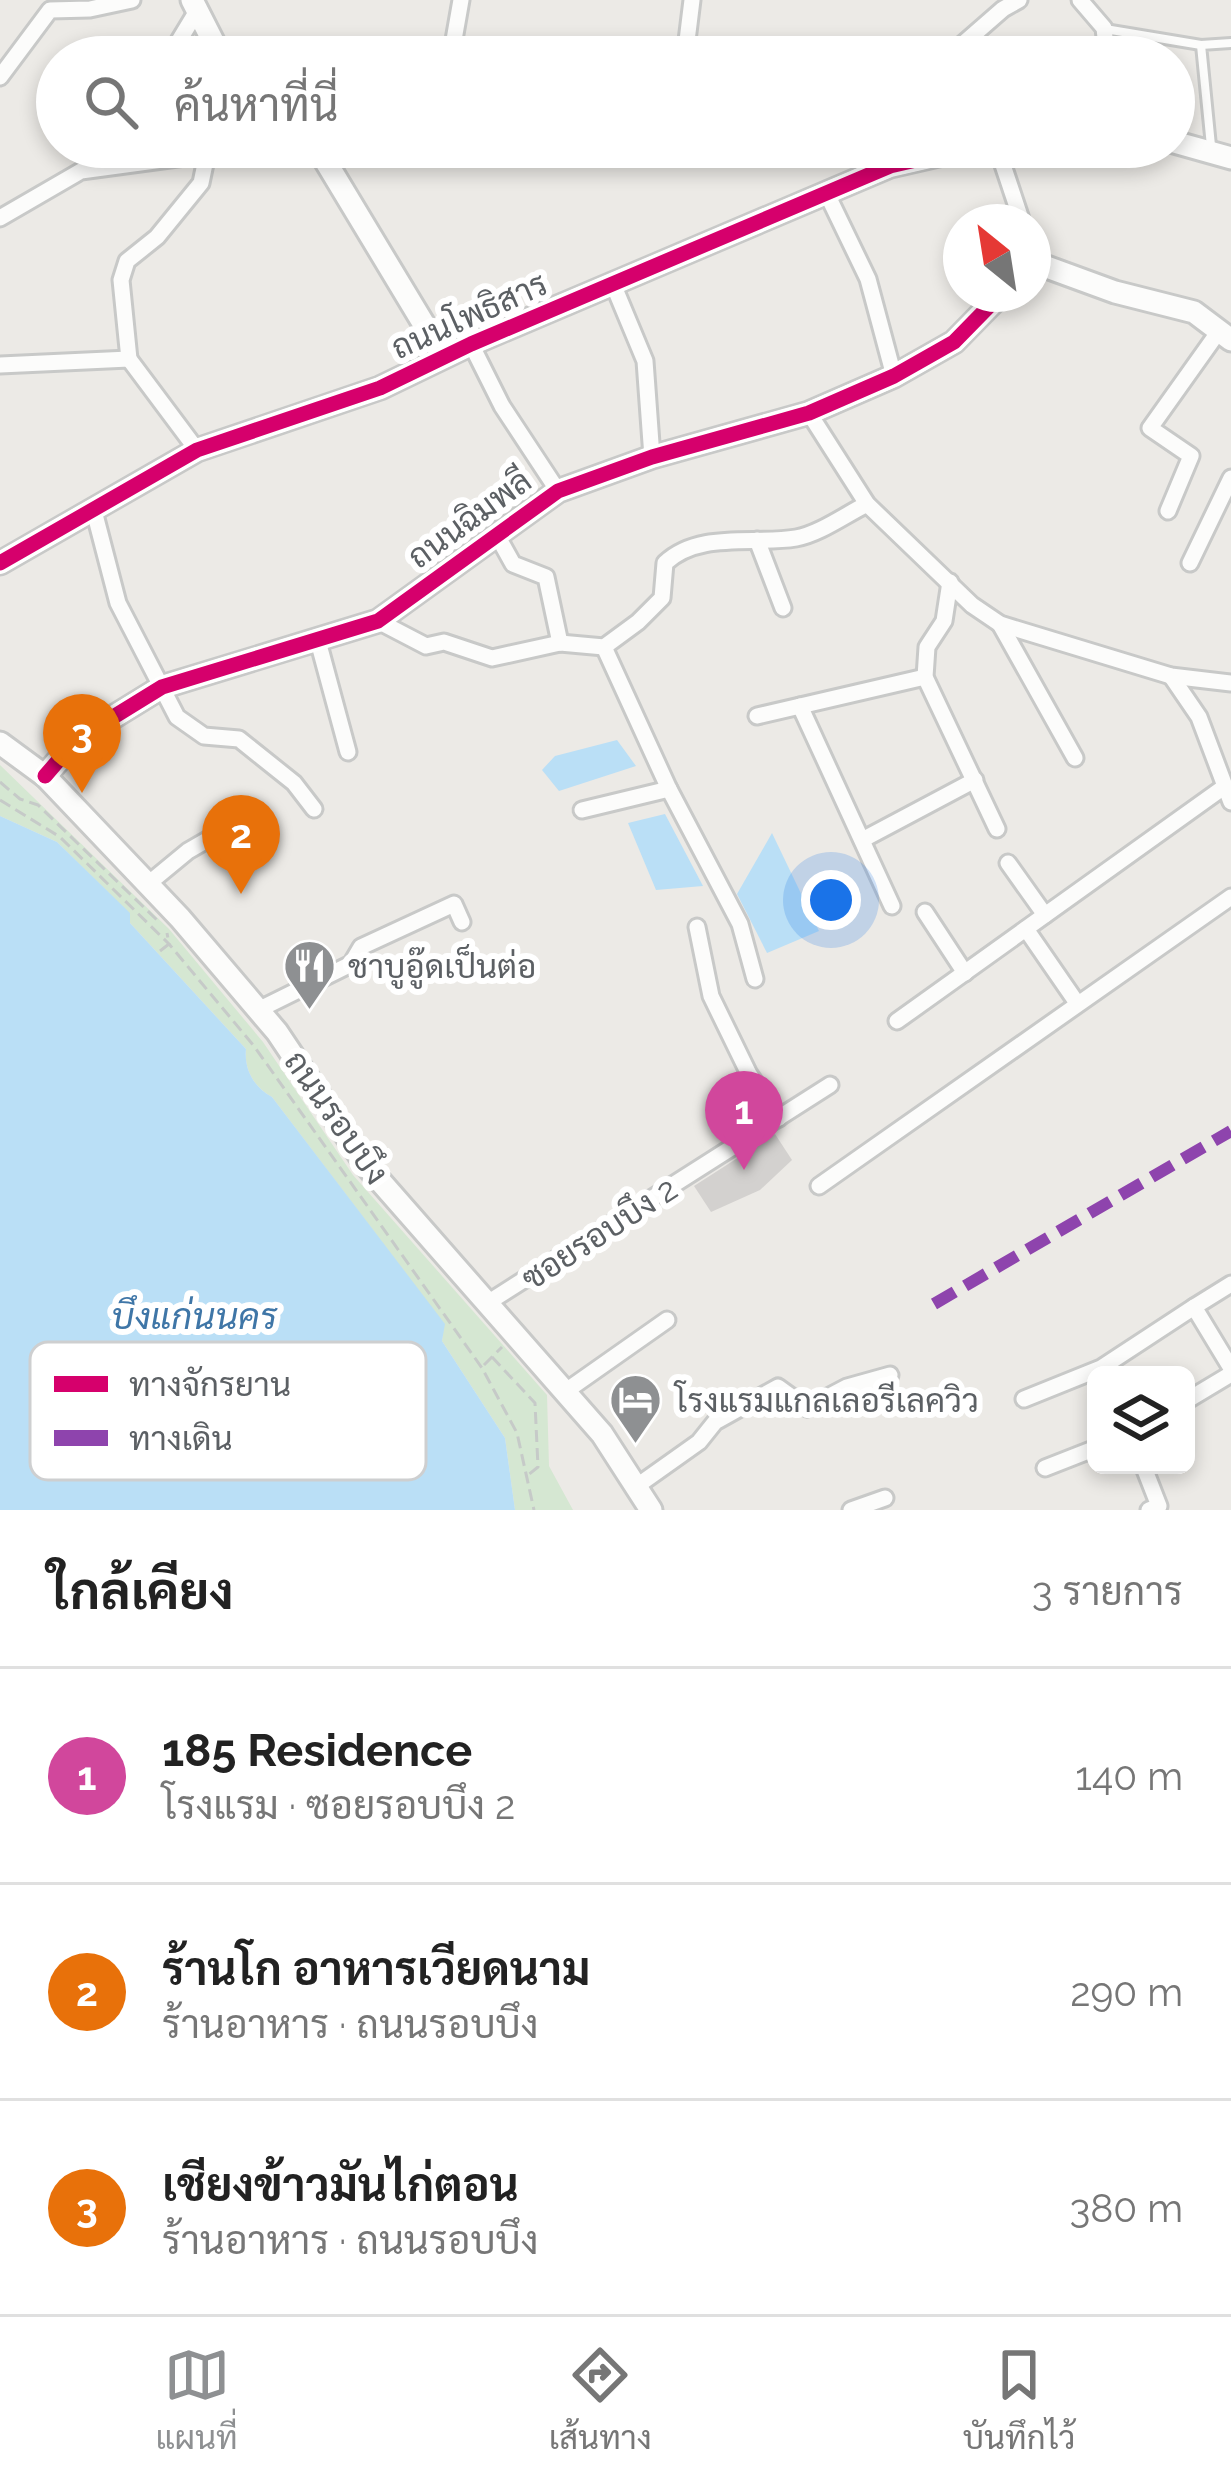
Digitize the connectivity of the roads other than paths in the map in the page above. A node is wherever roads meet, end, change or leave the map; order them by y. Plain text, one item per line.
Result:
1 (132, 0) edge
2 (461, 0) edge
3 (692, 0) edge
4 (1080, 0) edge
5 (1007, 3) edge
6 (194, 6) edge
7 (1104, 28) junction
8 (181, 36) edge
9 (210, 36) edge
10 (453, 36) edge
11 (688, 36) edge
12 (971, 36) edge
13 (1105, 36) edge
14 (1150, 36) edge
15 (1231, 43) edge
16 (1195, 44) edge
17 (1201, 45) junction
18 (0, 77) edge
19 (1221, 156) edge
20 (91, 168) edge
21 (206, 168) edge
22 (330, 168) edge
23 (867, 168) edge
24 (1004, 168) edge
25 (826, 194) junction
26 (1016, 204) edge
27 (0, 218) edge
28 (1051, 265) edge
29 (614, 284) junction
30 (983, 312) edge
31 (1225, 336) edge
32 (471, 344) junction
33 (443, 356) junction
34 (129, 359) junction
35 (0, 365) edge
36 (894, 376) junction
37 (809, 413) junction
38 (197, 450) junction
39 (652, 457) junction
40 (1231, 478) edge
41 (558, 491) junction
42 (1227, 498) edge
43 (866, 504) junction
44 (93, 507) junction
45 (1168, 511) dead end
46 (498, 537) junction
47 (757, 540) junction
48 (0, 563) edge
49 (1190, 563) dead end
50 (950, 582) junction
51 (783, 608) dead end
52 (378, 621) junction
53 (1000, 624) junction
54 (318, 641) junction
55 (560, 644) junction
56 (604, 647) junction
57 (1172, 676) junction
58 (925, 677) junction
59 (1229, 678) edge
60 (162, 687) junction
61 (800, 706) junction
62 (757, 716) dead end
63 (0, 743) edge
64 (347, 752) dead end
65 (1075, 758) dead end
66 (45, 776) junction
67 (975, 781) junction
68 (669, 789) junction
69 (1228, 794) edge
70 (314, 809) dead end
71 (582, 810) dead end
72 (253, 814) dead end
73 (998, 829) dead end
74 (862, 840) junction
75 (1008, 863) dead end
76 (148, 884) junction
77 (1231, 897) edge
78 (892, 906) dead end
79 (926, 912) dead end
80 (1045, 915) junction
81 (462, 922) dead end
82 (697, 927) dead end
83 (1026, 929) junction
84 (965, 973) junction
85 (755, 979) dead end
86 (1077, 1003) junction
87 (258, 1010) junction
88 (897, 1021) dead end
89 (830, 1085) dead end
90 (779, 1118) junction
91 (819, 1186) dead end
92 (1231, 1284) edge
93 (489, 1303) junction
94 (1194, 1306) junction
95 (668, 1320) dead end
96 (1109, 1366) edge
97 (1230, 1366) edge
98 (890, 1375) dead end
99 (1087, 1376) edge
100 (566, 1391) junction
101 (1195, 1394) edge
102 (1024, 1399) dead end
103 (1087, 1452) edge
104 (1046, 1468) dead end
105 (1147, 1474) edge
106 (637, 1486) junction
107 (885, 1498) dead end
108 (652, 1510) edge
109 (851, 1510) edge
110 (1149, 1510) edge

1 - 18 street
2 - 10 street
3 - 11 street
4 - 7 street
5 - 12 street
6 - 8 street
6 - 9 street
7 - 13 street
7 - 14 lane
15 - 17 lane
16 - 17 lane
17 - 19 lane
20 - 27 street
21 - 34 street
22 - 33 street
23 - 25 street, ถนนโพธิสาร
24 - 26 street
25 - 29 street, ถนนโพธิสาร
25 - 36 street
28 - 31 street
29 - 32 street, ถนนโพธิสาร
29 - 39 street
30 - 36 street, ถนนฉิมพลี
31 - 45 street
32 - 33 street, ถนนโพธิสาร
32 - 41 street
33 - 38 street, ถนนโพธิสาร
34 - 35 street
34 - 38 street
36 - 37 street, ถนนฉิมพลี
37 - 39 street, ถนนฉิมพลี
37 - 43 street
38 - 44 street, ถนนโพธิสาร
39 - 41 street, ถนนฉิมพลี
40 - 42 street
41 - 46 street, ถนนฉิมพลี
42 - 49 street
43 - 47 street
43 - 50 street
44 - 48 street, ถนนโพธิสาร
44 - 60 street
46 - 52 street, ถนนฉิมพลี
46 - 55 street
47 - 51 street
47 - 56 street
50 - 53 street
50 - 58 street
52 - 54 street, ถนนฉิมพลี
52 - 55 street
53 - 57 street
53 - 65 street
54 - 60 street, ถนนฉิมพลี
54 - 64 street
55 - 56 street
56 - 68 street
57 - 59 street
57 - 69 street
58 - 61 street
58 - 67 street
60 - 66 street, ถนนฉิมพลี
60 - 70 street
61 - 62 street
61 - 74 street
63 - 66 street, ถนนรอบบึง
66 - 76 street, ถนนรอบบึง
67 - 73 street
67 - 74 street
68 - 71 street
68 - 85 street
69 - 80 street
72 - 76 street
74 - 78 street
75 - 80 street
76 - 87 street, ถนนรอบบึง
77 - 86 street
79 - 84 street
80 - 83 street
81 - 87 street
82 - 90 street
83 - 84 street
83 - 86 street
84 - 88 street
86 - 91 street
87 - 93 street, ถนนรอบบึง
89 - 90 street, ซอยรอบบึง 2
90 - 93 street, ซอยรอบบึง 2
92 - 94 street
93 - 100 street, ถนนรอบบึง
94 - 96 street
94 - 97 street
95 - 100 street
97 - 101 street
98 - 106 street
99 - 102 street
100 - 106 street, ถนนรอบบึง
103 - 104 street
105 - 110 street
106 - 108 street, ถนนรอบบึง
107 - 109 street

